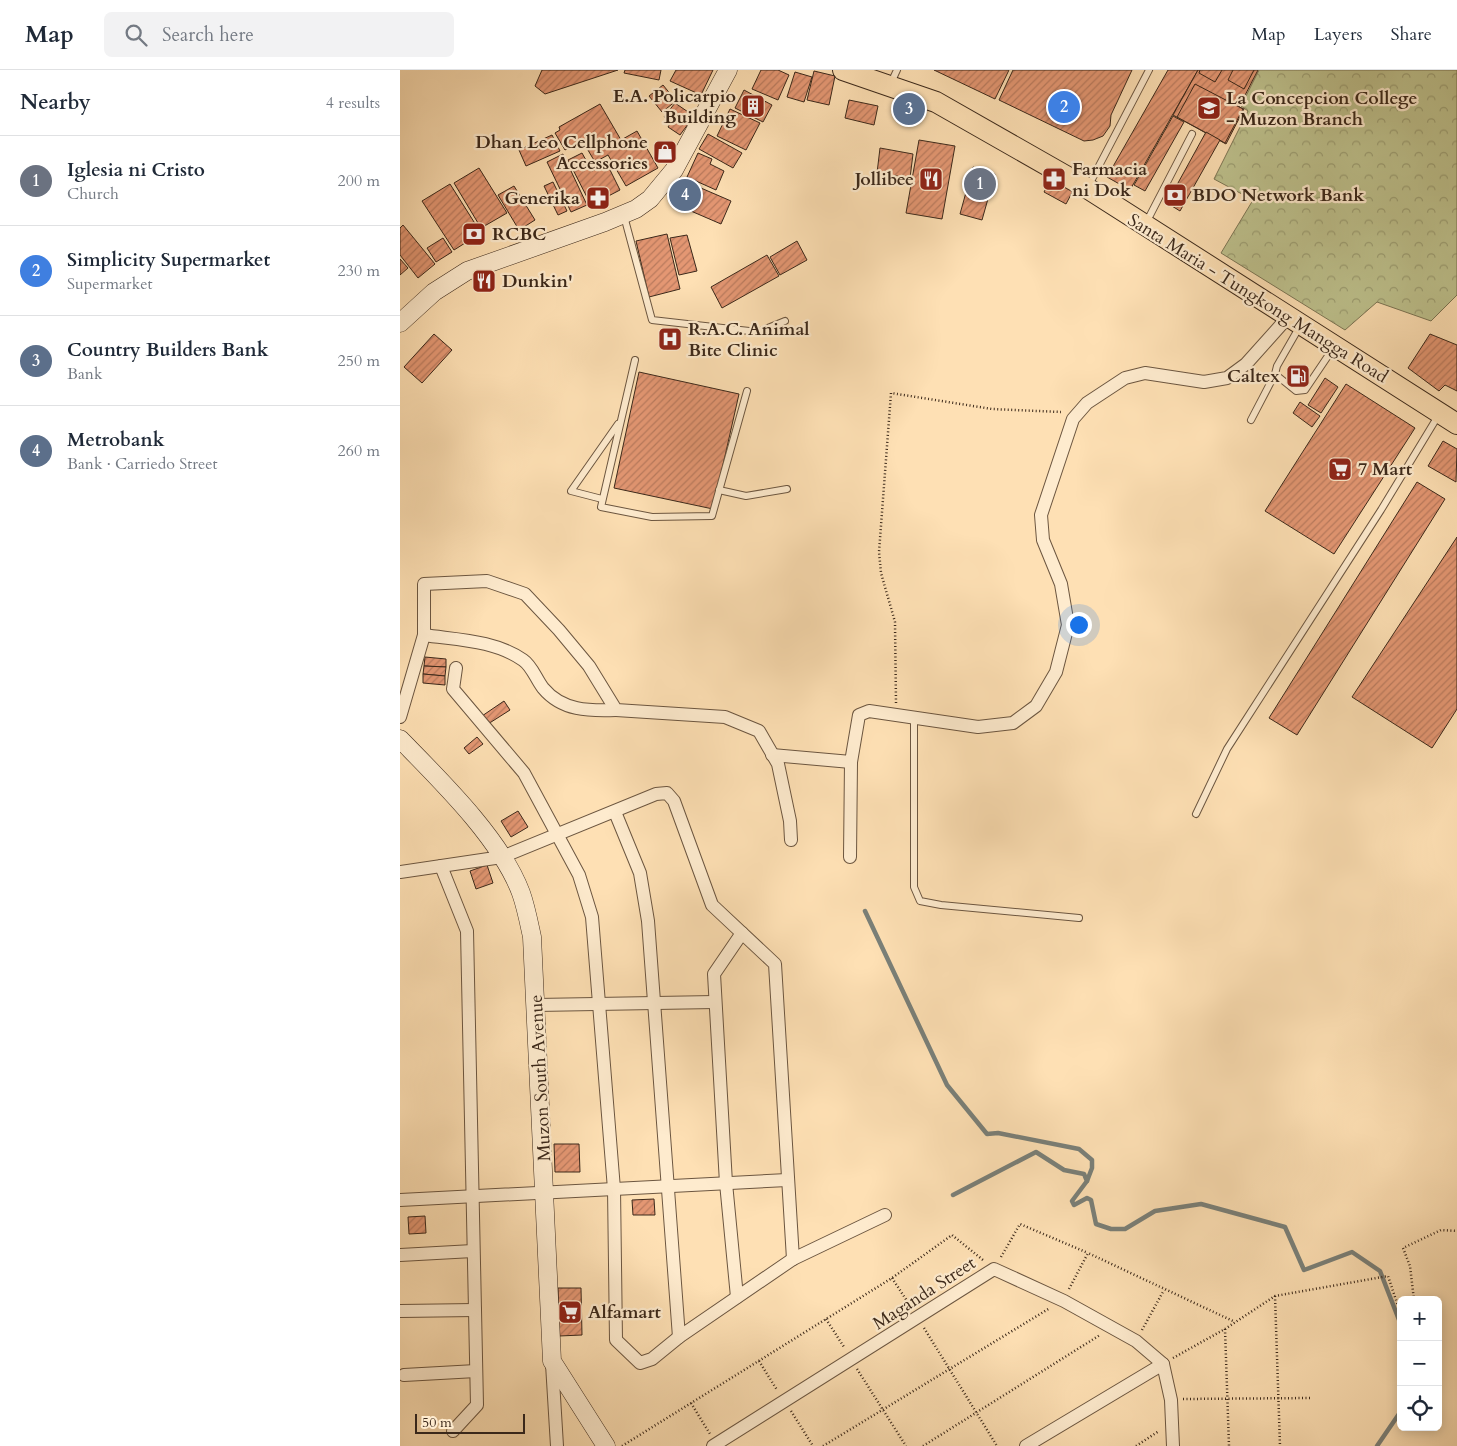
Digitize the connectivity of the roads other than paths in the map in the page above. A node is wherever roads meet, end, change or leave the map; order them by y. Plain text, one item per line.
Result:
1 (728, 70) edge
2 (843, 70) edge
3 (1150, 70) edge
4 (893, 78) edge
5 (1192, 134) dead end
6 (1087, 188) junction
7 (624, 215) junction
8 (1144, 226) junction
9 (785, 321) dead end
10 (1294, 321) junction
11 (400, 323) edge
12 (1335, 346) junction
13 (635, 360) dead end
14 (1275, 374) junction
15 (747, 391) dead end
16 (1440, 413) junction
17 (1251, 420) dead end
18 (620, 421) junction
19 (1457, 424) edge
20 (719, 490) junction
21 (787, 490) dead end
22 (602, 499) junction
23 (424, 635) junction
24 (456, 668) dead end
25 (616, 710) junction
26 (400, 717) edge
27 (914, 719) junction
28 (400, 739) edge
29 (772, 755) junction
30 (851, 762) junction
31 (615, 812) junction
32 (1196, 814) dead end
33 (559, 834) junction
34 (791, 840) dead end
35 (502, 857) junction
36 (850, 857) dead end
37 (440, 866) junction
38 (400, 872) edge
39 (1079, 918) dead end
40 (742, 934) junction
41 (599, 1002) junction
42 (655, 1002) junction
43 (715, 1002) junction
44 (536, 1005) junction
45 (787, 1180) junction
46 (726, 1184) junction
47 (668, 1187) junction
48 (614, 1189) junction
49 (546, 1192) junction
50 (471, 1196) junction
51 (400, 1200) edge
52 (885, 1215) dead end
53 (473, 1251) junction
54 (400, 1256) edge
55 (793, 1259) junction
56 (737, 1297) junction
57 (475, 1310) junction
58 (400, 1311) edge
59 (679, 1337) junction
60 (552, 1361) junction
61 (1163, 1364) junction
62 (476, 1371) junction
63 (404, 1375) dead end
64 (453, 1431) dead end
65 (715, 1445) edge
66 (557, 1446) edge
67 (606, 1446) edge
68 (1026, 1446) edge
69 (1174, 1446) edge

1 - 7 street
2 - 4 main road, Santa Maria - Tungkong Mangga Road
3 - 6 lane
4 - 6 main road, Santa Maria - Tungkong Mangga Road
5 - 8 lane
6 - 8 main road, Santa Maria - Tungkong Mangga Road
7 - 9 lane
7 - 11 street
8 - 10 main road, Santa Maria - Tungkong Mangga Road
10 - 12 main road, Santa Maria - Tungkong Mangga Road
10 - 14 lane
10 - 27 street
12 - 14 lane
12 - 16 main road, Santa Maria - Tungkong Mangga Road
13 - 18 lane
14 - 17 lane
15 - 20 lane
16 - 19 main road, Santa Maria - Tungkong Mangga Road
16 - 32 lane
18 - 22 lane
18 - 22 lane
20 - 21 lane
20 - 22 lane
23 - 25 street
23 - 25 street
23 - 26 street
24 - 33 street
25 - 29 street
27 - 30 street
27 - 39 lane
28 - 35 street, Muzon South Avenue
29 - 30 street
29 - 34 street
30 - 36 street
31 - 33 street
31 - 40 street
31 - 42 street
33 - 35 street
33 - 41 street
35 - 37 street
35 - 44 street, Muzon South Avenue
37 - 38 street
37 - 50 street
40 - 43 street
40 - 45 street
41 - 42 street
41 - 44 street
41 - 48 street
42 - 43 street
42 - 47 street
43 - 46 street
44 - 49 street, Muzon South Avenue
45 - 46 street
45 - 55 street
46 - 47 street
46 - 56 street
47 - 48 street
47 - 59 street
48 - 49 street
48 - 59 street
49 - 50 street
49 - 60 street, Muzon South Avenue
50 - 51 street
50 - 53 street
52 - 55 street
53 - 54 street
53 - 57 street
55 - 56 street
56 - 59 street
57 - 58 street
57 - 62 street
60 - 66 street
60 - 67 street
61 - 65 street, Maganda Street
61 - 68 street
61 - 69 street
62 - 63 street
62 - 64 street

